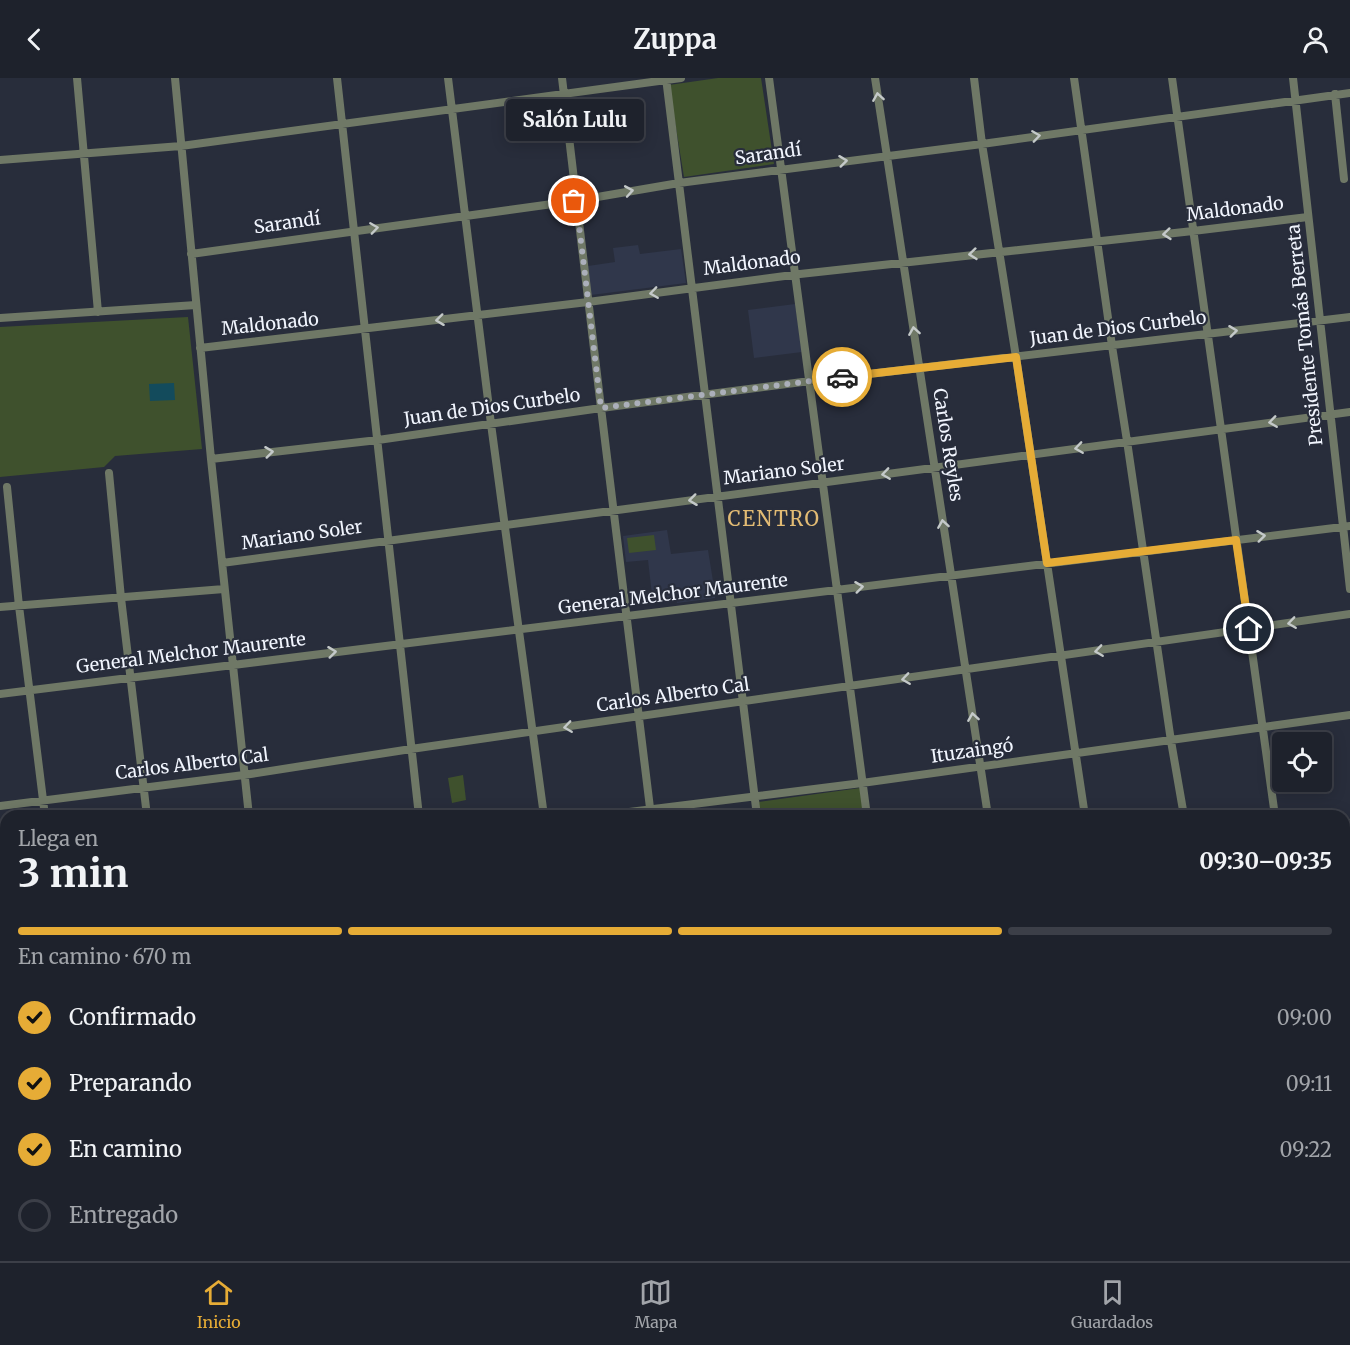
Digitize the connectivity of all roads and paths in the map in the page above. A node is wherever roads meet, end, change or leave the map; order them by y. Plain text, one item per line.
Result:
1 (77, 78) edge
2 (175, 78) edge
3 (337, 78) edge
4 (448, 78) edge
5 (562, 78) edge
6 (681, 78) edge
7 (769, 78) edge
8 (875, 78) edge
9 (974, 78) edge
10 (1074, 78) edge
11 (1172, 78) edge
12 (1293, 78) edge
13 (666, 79) edge
14 (1350, 93) edge
15 (563, 94) junction
16 (1335, 94) junction
17 (1296, 99) junction
18 (451, 109) junction
19 (1177, 116) junction
20 (342, 124) junction
21 (1081, 130) junction
22 (982, 144) junction
23 (181, 146) junction
24 (84, 153) junction
25 (887, 155) junction
26 (0, 160) edge
27 (782, 169) junction
28 (1344, 179) dead end
29 (680, 183) junction
30 (576, 200) junction
31 (464, 215) junction
32 (1308, 217) junction
33 (354, 230) junction
34 (1193, 231) junction
35 (1096, 241) junction
36 (999, 252) junction
37 (191, 254) junction
38 (904, 262) junction
39 (796, 274) junction
40 (692, 288) junction
41 (588, 302) junction
42 (196, 304) junction
43 (98, 312) junction
44 (477, 315) junction
45 (1350, 317) edge
46 (0, 318) edge
47 (1320, 320) junction
48 (365, 330) junction
49 (1208, 334) junction
50 (1112, 346) junction
51 (200, 348) junction
52 (1016, 357) junction
53 (920, 368) junction
54 (810, 381) junction
55 (704, 394) junction
56 (601, 408) junction
57 (1350, 412) edge
58 (1331, 414) junction
59 (490, 424) junction
60 (1221, 429) junction
61 (378, 440) junction
62 (1127, 441) junction
63 (1031, 455) junction
64 (211, 459) junction
65 (935, 468) junction
66 (109, 474) dead end
67 (822, 483) junction
68 (7, 487) dead end
69 (717, 497) junction
70 (614, 510) junction
71 (504, 525) junction
72 (1346, 526) edge
73 (388, 540) junction
74 (1236, 540) junction
75 (1143, 551) junction
76 (222, 563) junction
77 (1047, 563) junction
78 (951, 575) junction
79 (224, 589) junction
80 (1350, 589) edge
81 (836, 590) junction
82 (121, 598) junction
83 (731, 603) junction
84 (19, 606) junction
85 (0, 607) edge
86 (1350, 614) edge
87 (626, 616) junction
88 (1249, 629) junction
89 (518, 630) junction
90 (1157, 643) junction
91 (400, 644) junction
92 (1061, 656) junction
93 (233, 665) junction
94 (965, 670) junction
95 (130, 678) junction
96 (850, 687) junction
97 (29, 690) junction
98 (0, 694) edge
99 (743, 702) junction
100 (1350, 715) edge
101 (639, 717) junction
102 (1263, 727) junction
103 (532, 732) junction
104 (1171, 741) junction
105 (411, 749) junction
106 (1076, 754) junction
107 (980, 766) junction
108 (244, 775) junction
109 (862, 783) junction
110 (143, 787) junction
111 (755, 797) junction
112 (43, 800) junction
113 (0, 806) edge
114 (44, 810) edge
115 (146, 810) edge
116 (248, 810) edge
117 (417, 810) edge
118 (543, 810) edge
119 (651, 810) edge
120 (670, 810) edge
121 (756, 810) edge
122 (866, 810) edge
123 (987, 810) edge
124 (1084, 810) edge
125 (1183, 810) edge
126 (1274, 810) edge

1 - 24 street
2 - 23 street
3 - 20 street
4 - 18 street
5 - 15 street
6 - 13 street
7 - 27 street
25 -> 8 street, Carlos Reyles
9 - 22 street
10 - 21 street
11 - 19 street
12 - 17 street, Presidente Tomás Berreta
13 - 15 street
13 - 29 street
14 - 16 street, Sarandí
15 - 18 street
15 - 30 street
16 - 17 street, Sarandí
16 - 28 street
17 - 19 street, Sarandí
17 - 32 street, Presidente Tomás Berreta
18 - 20 street
18 - 31 street
19 - 21 street, Sarandí
19 - 34 street
20 - 23 street
20 - 33 street
22 -> 21 street, Sarandí
21 - 35 street
22 - 25 street, Sarandí
22 - 36 street
23 - 24 street
23 - 37 street
24 - 26 street
24 - 43 street
27 -> 25 street, Sarandí
25 - 38 street, Carlos Reyles
27 - 29 street, Sarandí
27 - 39 street
30 -> 29 street, Sarandí
29 - 40 street
30 - 31 street, Sarandí
30 - 41 street
33 -> 31 street, Sarandí
31 - 44 street
32 - 34 street, Maldonado
32 - 47 street, Presidente Tomás Berreta
33 - 37 street, Sarandí
33 - 48 street
34 -> 35 street, Maldonado
34 - 49 street
35 - 36 street, Maldonado
35 - 50 street
36 -> 38 street, Maldonado
36 - 52 street
37 - 42 street
38 - 39 street, Maldonado
53 -> 38 street, Carlos Reyles
39 - 40 street, Maldonado
39 - 54 street
40 -> 41 street, Maldonado
40 - 55 street
41 - 44 street, Maldonado
41 - 56 street
42 - 43 street
42 - 51 street
43 - 46 street
44 -> 48 street, Maldonado
44 - 59 street
45 - 47 street, Juan de Dios Curbelo
49 -> 47 street, Juan de Dios Curbelo
47 - 58 street, Presidente Tomás Berreta
48 - 51 street, Maldonado
48 - 61 street
49 - 50 street, Juan de Dios Curbelo
49 - 60 street
50 - 52 street, Juan de Dios Curbelo
50 - 62 street
51 - 64 street
52 - 53 street, Juan de Dios Curbelo
52 - 63 street
53 - 54 street, Juan de Dios Curbelo
53 - 65 street, Carlos Reyles
54 - 55 street, Juan de Dios Curbelo
54 - 67 street
55 - 56 street, Juan de Dios Curbelo
55 - 69 street
56 - 59 street, Juan de Dios Curbelo
56 - 70 street
57 - 58 street, Mariano Soler
58 -> 60 street, Mariano Soler
58 - 72 street, Presidente Tomás Berreta
59 - 61 street, Juan de Dios Curbelo
59 - 71 street
60 - 62 street, Mariano Soler
60 - 74 street
64 -> 61 street, Juan de Dios Curbelo
61 - 73 street
62 -> 63 street, Mariano Soler
62 - 75 street
63 - 65 street, Mariano Soler
63 - 77 street
64 - 76 street
65 -> 67 street, Mariano Soler
78 -> 65 street, Carlos Reyles
66 - 82 street
67 - 69 street, Mariano Soler
67 - 81 street
68 - 84 street
69 -> 70 street, Mariano Soler
69 - 83 street
70 - 71 street, Mariano Soler
70 - 87 street
71 - 73 street, Mariano Soler
71 - 89 street
74 -> 72 street, General Melchor Maurente
72 - 80 street, Presidente Tomás Berreta
73 - 76 street, Mariano Soler
73 - 91 street
74 - 75 street, General Melchor Maurente
74 - 88 street
75 - 77 street, General Melchor Maurente
75 - 90 street
76 - 79 street
77 - 78 street, General Melchor Maurente
77 - 92 street
81 -> 78 street, General Melchor Maurente
78 - 94 street, Carlos Reyles
79 - 82 street
79 - 93 street
81 - 83 street, General Melchor Maurente
81 - 96 street
82 - 84 street
82 - 95 street
83 - 87 street, General Melchor Maurente
83 - 99 street
84 - 85 street
84 - 97 street
86 -> 88 street, Carlos Alberto Cal
87 - 89 street, General Melchor Maurente
87 - 101 street
88 - 90 street, Carlos Alberto Cal
88 - 102 street
89 - 91 street, General Melchor Maurente
89 - 103 street
90 -> 92 street, Carlos Alberto Cal
90 - 104 street
93 -> 91 street, General Melchor Maurente
91 - 105 street
92 - 94 street, Carlos Alberto Cal
92 - 106 street
93 - 95 street, General Melchor Maurente
93 - 108 street
94 -> 96 street, Carlos Alberto Cal
107 -> 94 street, Carlos Reyles
95 - 97 street, General Melchor Maurente
95 - 110 street
96 - 99 street, Carlos Alberto Cal
96 - 109 street
97 - 98 street, General Melchor Maurente
97 - 112 street
99 - 101 street, Carlos Alberto Cal
99 - 111 street
100 - 102 street, Ituzaingó
101 -> 103 street, Carlos Alberto Cal
101 - 119 street
102 - 104 street, Ituzaingó
102 - 126 street
103 - 105 street, Carlos Alberto Cal
103 - 118 street
104 - 106 street, Ituzaingó
104 - 125 street
105 - 108 street, Carlos Alberto Cal
105 - 117 street
106 - 107 street, Ituzaingó
106 - 124 street
107 - 109 street, Ituzaingó
107 - 123 street, Carlos Reyles
108 - 110 street, Carlos Alberto Cal
108 - 116 street
109 - 111 street, Ituzaingó
109 - 122 street
110 - 112 street, Carlos Alberto Cal
110 - 115 street
111 - 120 street, Ituzaingó
111 - 121 street
112 - 113 street, Carlos Alberto Cal
112 - 114 street

